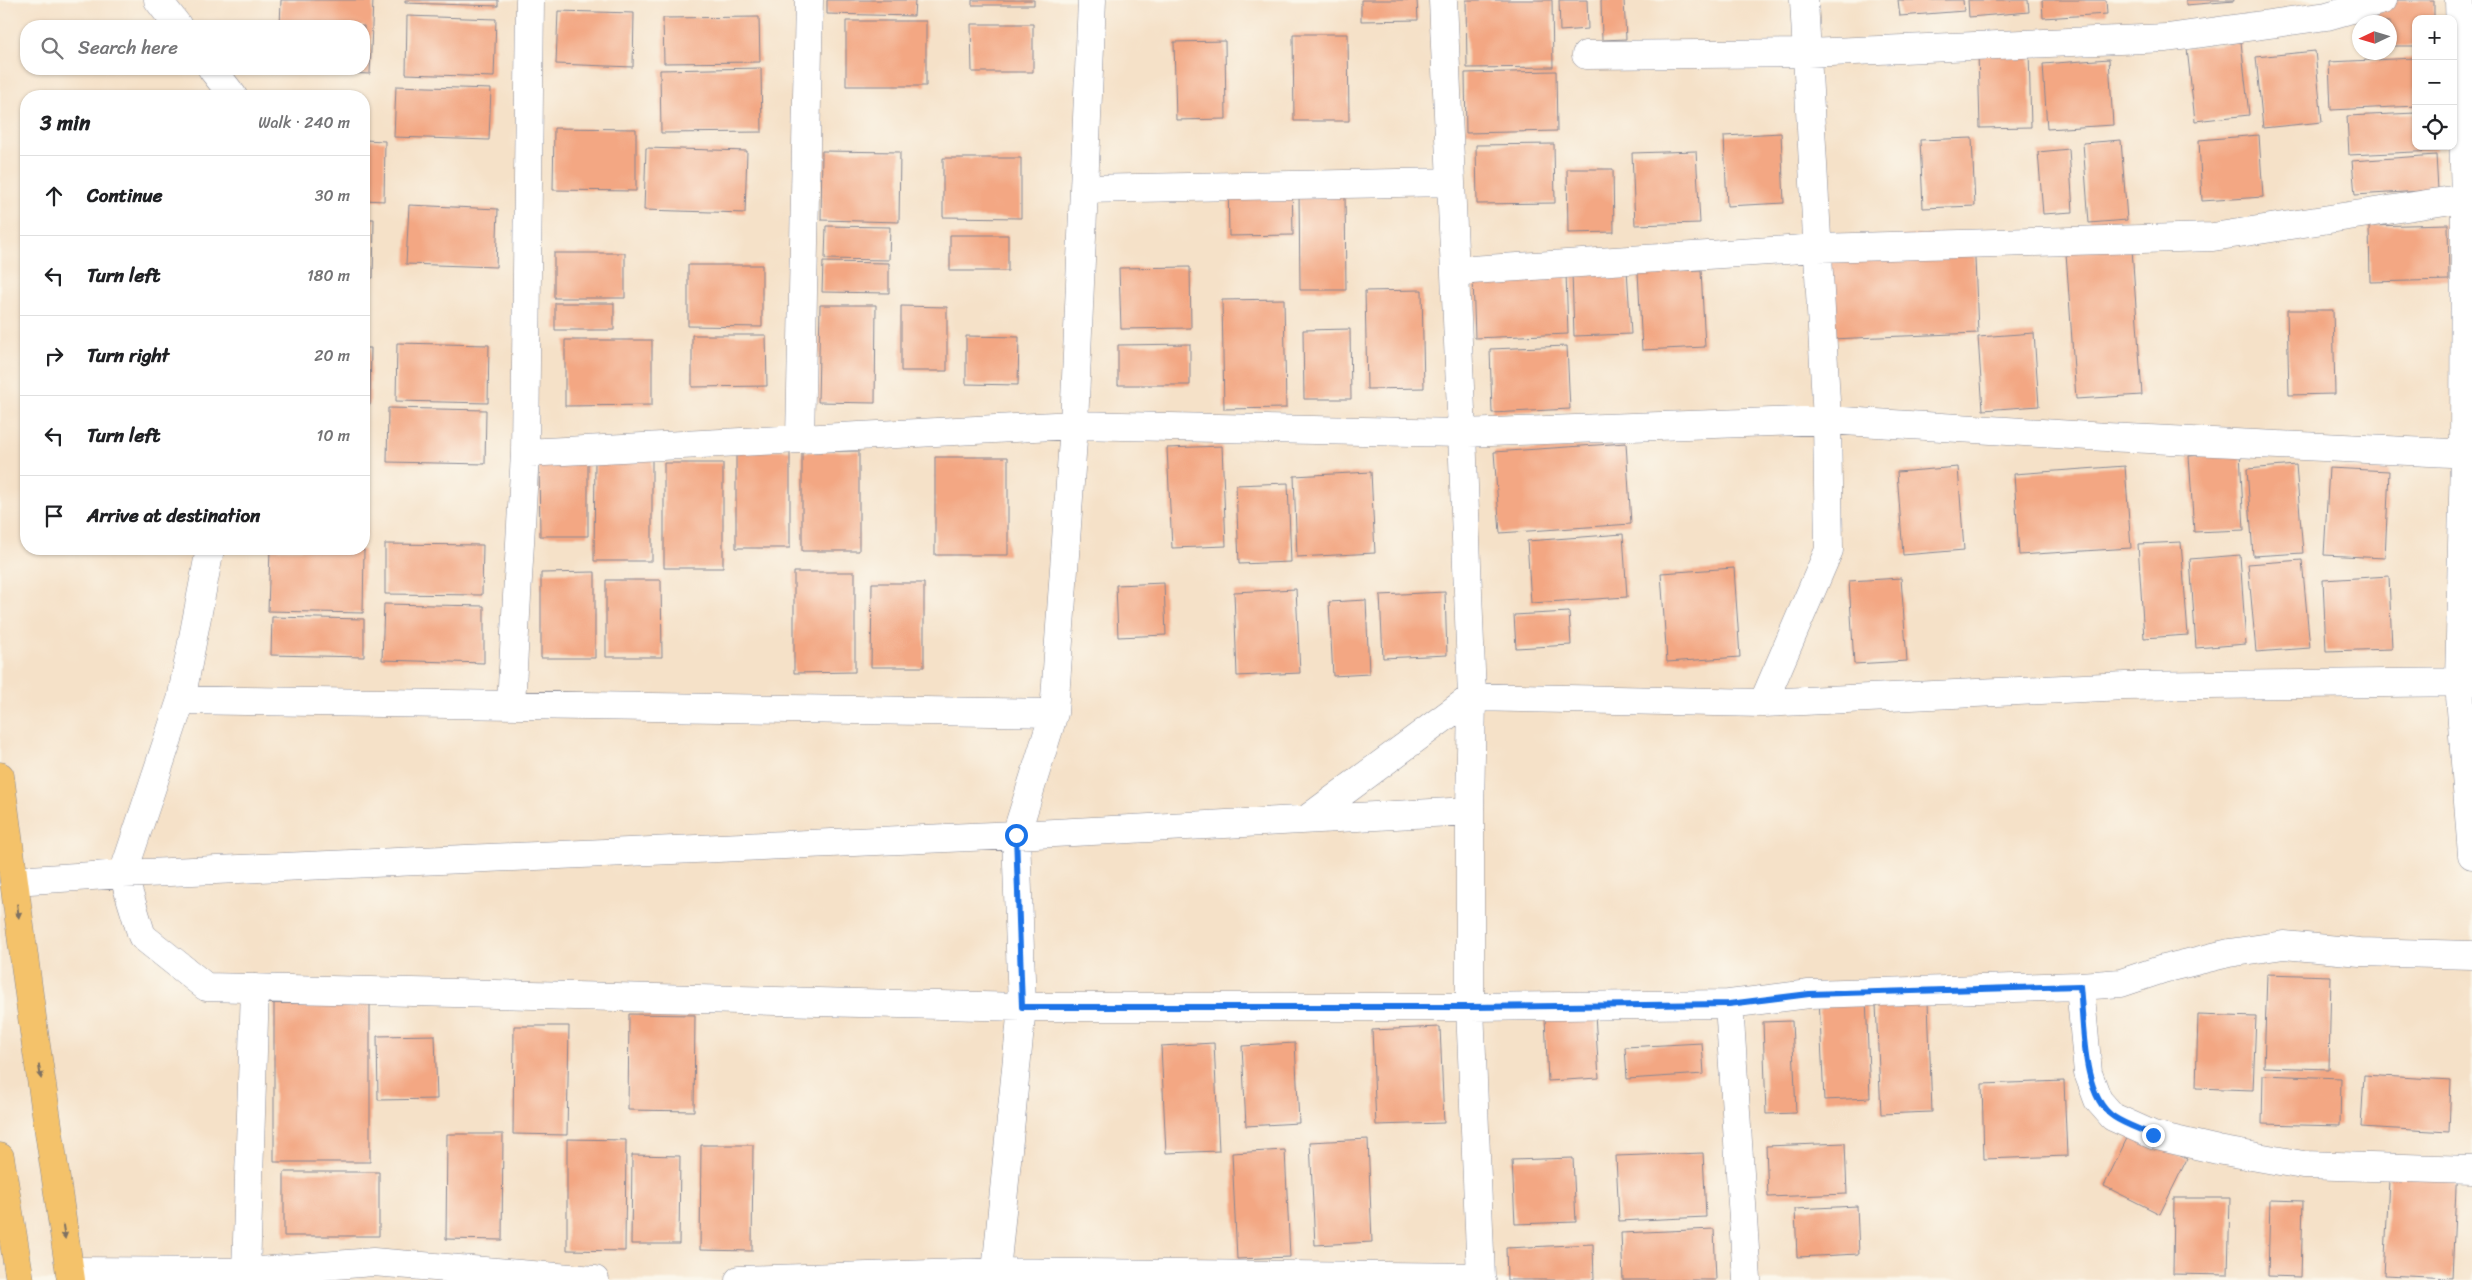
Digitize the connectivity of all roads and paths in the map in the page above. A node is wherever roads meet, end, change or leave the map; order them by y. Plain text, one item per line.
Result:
1 (530, 0) edge
2 (809, 0) edge
3 (1092, 0) edge
4 (1443, 0) edge
5 (1804, 0) edge
6 (2383, 0) edge
7 (2459, 0) edge
8 (159, 2) edge
9 (173, 20) edge
10 (1807, 53) junction
11 (1586, 55) dead end
12 (217, 75) edge
13 (228, 90) edge
14 (1451, 182) junction
15 (1084, 189) junction
16 (2465, 198) junction
17 (1818, 248) junction
18 (1455, 271) junction
19 (2468, 295) edge
20 (1828, 420) junction
21 (1074, 425) junction
22 (1462, 433) junction
23 (800, 439) junction
24 (525, 453) junction
25 (2468, 454) edge
26 (209, 555) edge
27 (2466, 682) edge
28 (1472, 697) junction
29 (181, 700) junction
30 (1763, 703) junction
31 (511, 704) junction
32 (1054, 713) junction
33 (0, 776) edge
34 (1470, 811) junction
35 (1307, 819) junction
36 (1016, 835) junction
37 (2472, 855) edge
38 (123, 874) junction
39 (14, 881) junction
40 (2472, 955) edge
41 (2080, 986) junction
42 (255, 988) junction
43 (1729, 1004) junction
44 (1022, 1007) junction
45 (1470, 1007) junction
46 (0, 1157) edge
47 (2472, 1170) edge
48 (246, 1272) junction
49 (70, 1275) edge
50 (504, 1276) edge
51 (995, 1276) edge
52 (1482, 1279) edge
53 (20, 1280) edge
54 (595, 1280) edge
55 (739, 1280) edge
56 (1747, 1280) edge

1 - 24 street
2 - 23 street
3 - 15 street
4 - 14 street
5 - 10 street
6 - 10 street
7 - 16 street
8 - 9 street
10 - 11 street
10 - 17 street
12 - 13 street
14 - 15 street
14 - 18 street
15 - 21 street
16 - 17 street
16 - 19 street
17 - 18 street
17 - 20 street
18 - 22 street
19 - 25 street
20 - 22 street
20 - 25 street
20 - 30 street
21 - 22 street
21 - 23 street
21 - 32 street
22 - 28 street
23 - 24 street
24 - 31 street
25 - 27 street
26 - 29 street
27 - 30 street
27 - 37 street
28 - 30 street
28 - 34 street
28 - 35 street
29 - 31 street
29 - 38 street
31 - 32 street
32 - 36 street
33 - 39 highway
34 - 35 street
34 - 45 street
35 - 36 street
36 - 38 street
36 - 44 street
38 - 39 street
38 - 42 street
39 -> 49 highway
40 - 41 street
41 - 43 street
41 - 47 street
42 - 44 street
42 - 48 street
43 - 45 street
43 - 56 street
44 - 45 street
44 - 51 street
45 - 52 street
46 - 53 highway
48 - 49 street
48 - 50 street
50 - 54 street
51 - 52 street
51 - 55 street

